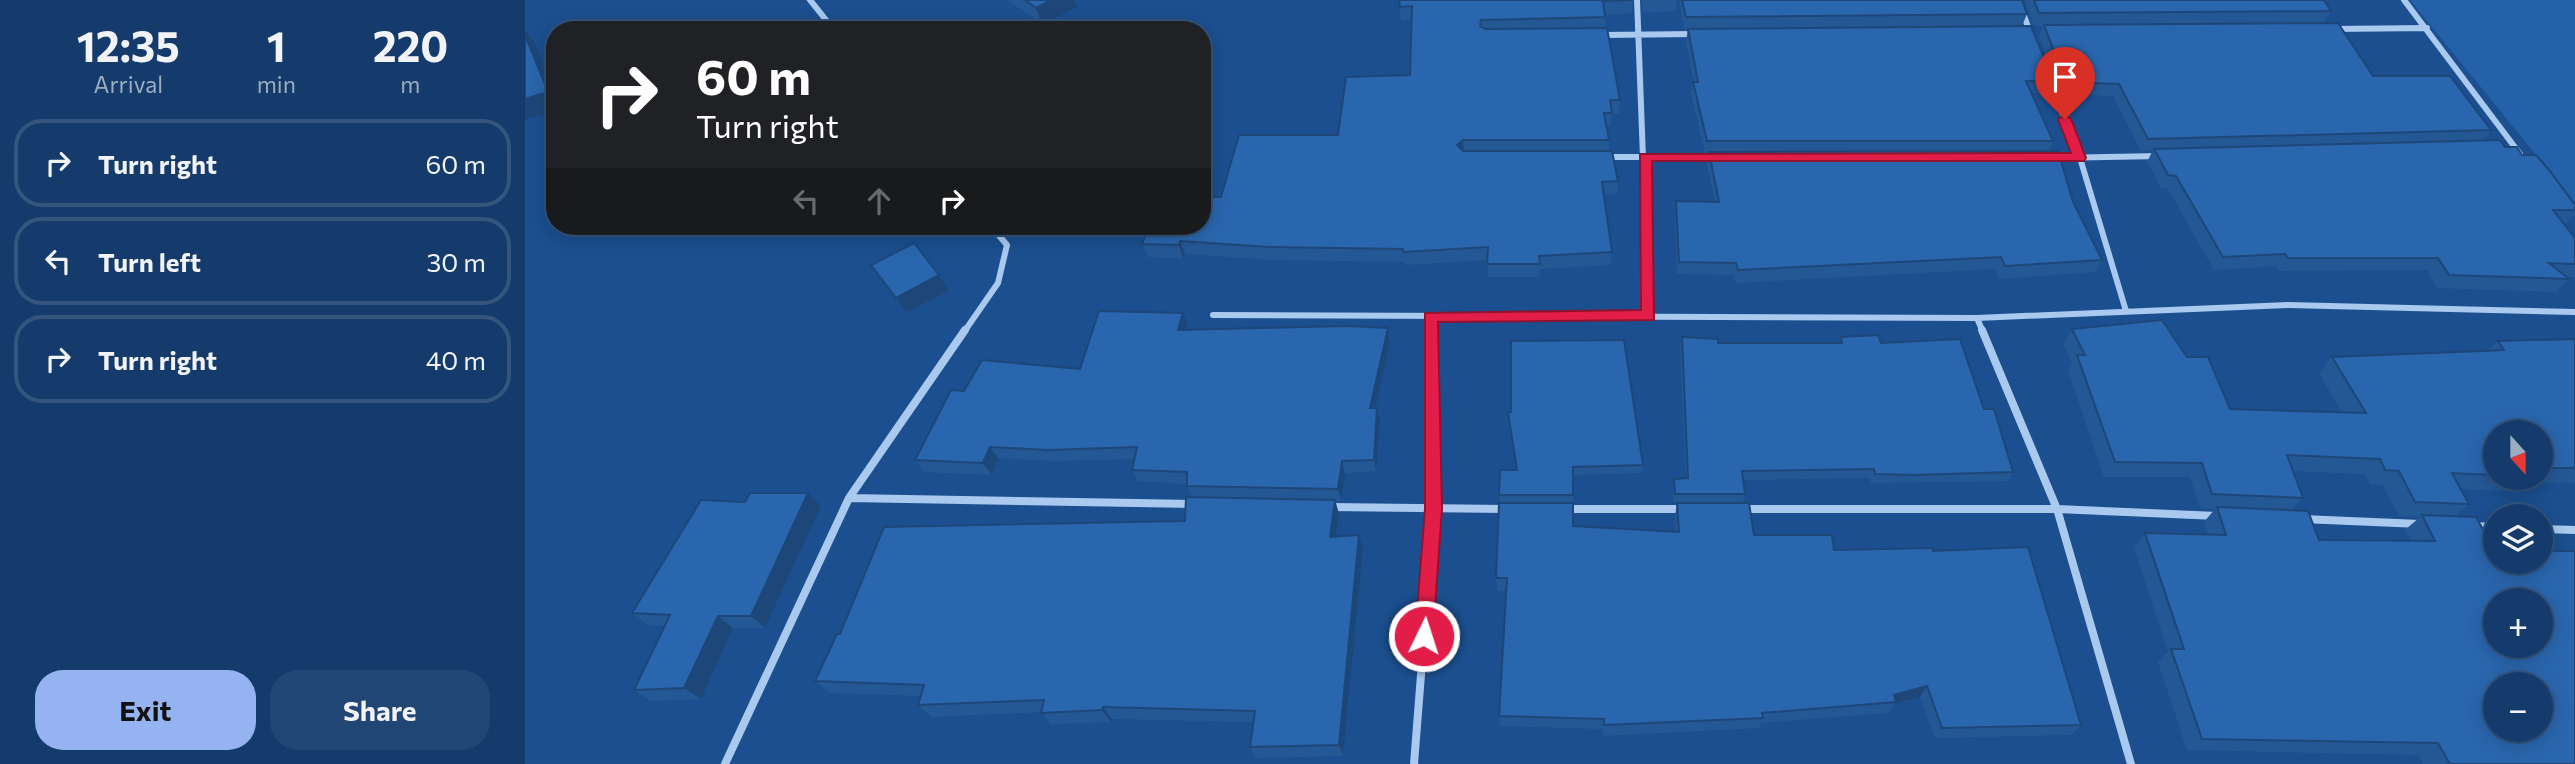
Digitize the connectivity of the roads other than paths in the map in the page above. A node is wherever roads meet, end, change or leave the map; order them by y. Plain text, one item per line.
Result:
1 (810, 0) edge
2 (1637, 0) edge
3 (2018, 0) edge
4 (2404, 0) edge
5 (827, 21) edge
6 (2427, 28) junction
7 (2331, 29) edge
8 (2016, 32) edge
9 (2030, 32) junction
10 (2044, 32) edge
11 (1639, 34) junction
12 (1709, 34) edge
13 (1597, 35) edge
14 (2035, 43) edge
15 (2044, 66) edge
16 (2514, 147) junction
17 (2500, 148) edge
18 (2175, 155) edge
19 (1645, 157) junction
20 (1727, 157) edge
21 (2523, 157) edge
22 (1589, 158) edge
23 (2039, 158) edge
24 (2080, 158) junction
25 (999, 235) edge
26 (2126, 311) junction
27 (2575, 312) edge
28 (1213, 315) dead end
29 (1649, 316) junction
30 (1430, 317) junction
31 (1977, 318) junction
32 (849, 498) junction
33 (1211, 505) edge
34 (1322, 507) edge
35 (1434, 509) junction
36 (1517, 509) edge
37 (1558, 509) edge
38 (1697, 509) edge
39 (1738, 509) edge
40 (2057, 509) junction
41 (2233, 516) edge
42 (2287, 519) edge
43 (2436, 524) edge
44 (2463, 526) edge
45 (2483, 527) edge
46 (2553, 529) edge
47 (2575, 530) edge
48 (725, 764) edge
49 (1414, 764) edge
50 (2131, 764) edge

1 - 5 street
2 - 11 street
3 - 9 street
4 - 6 street
6 - 7 street
6 - 16 street
8 - 9 street
9 - 10 street
9 - 14 street
11 - 12 street
11 - 13 street
11 - 19 street
15 - 24 street
16 - 17 street
16 - 21 street
18 - 24 street
19 - 20 street
19 - 22 street
19 - 29 street
23 - 24 street
24 - 26 street
25 - 32 street
26 - 27 street
26 - 31 street
28 - 30 street
29 - 30 street
29 - 31 street
30 - 35 street
31 - 40 street
32 - 33 street
32 - 48 street
34 - 35 street
35 - 36 street
35 - 49 street
37 - 38 street
39 - 40 street
40 - 41 street
40 - 50 street
42 - 43 street
44 - 45 street
46 - 47 street

